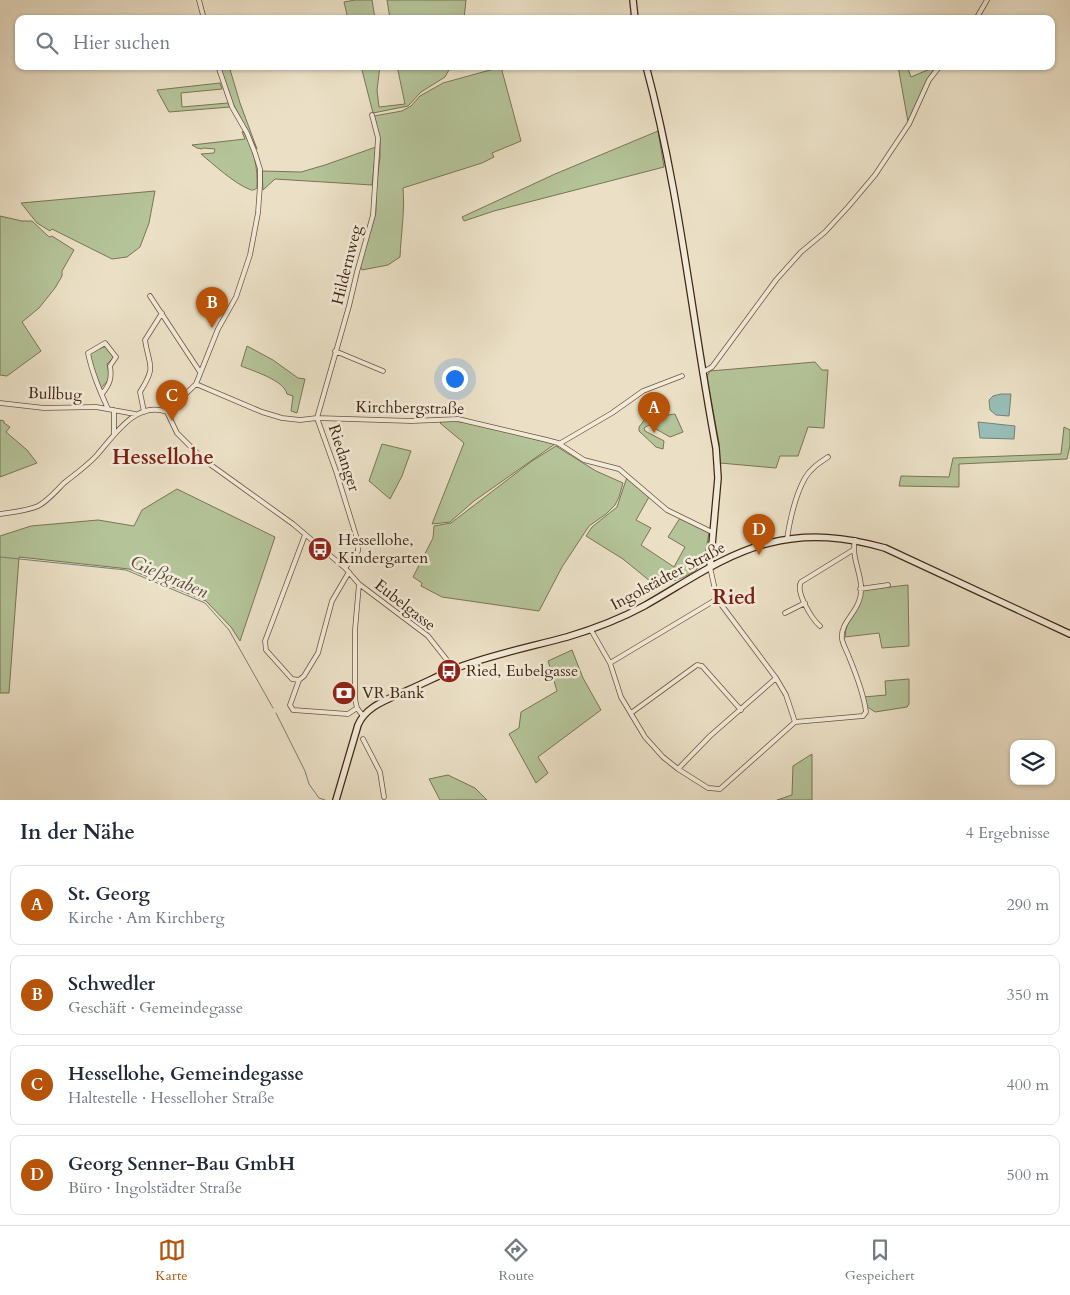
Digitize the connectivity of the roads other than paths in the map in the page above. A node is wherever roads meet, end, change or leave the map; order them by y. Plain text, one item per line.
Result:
1 (199, 0) edge
2 (633, 0) edge
3 (987, 0) edge
4 (203, 15) edge
5 (635, 15) edge
6 (978, 15) edge
7 (219, 70) edge
8 (647, 70) edge
9 (937, 70) edge
10 (372, 115) dead end
11 (150, 296) dead end
12 (162, 313) junction
13 (336, 351) junction
14 (382, 371) dead end
15 (200, 372) junction
16 (703, 372) junction
17 (682, 376) dead end
18 (196, 384) junction
19 (102, 394) junction
20 (0, 403) edge
21 (108, 409) junction
22 (114, 410) junction
23 (144, 412) junction
24 (167, 412) junction
25 (135, 414) junction
26 (317, 418) junction
27 (114, 434) junction
28 (559, 444) junction
29 (828, 457) dead end
30 (0, 514) edge
31 (712, 532) junction
32 (306, 534) junction
33 (788, 539) junction
34 (855, 540) junction
35 (853, 550) junction
36 (710, 567) junction
37 (345, 568) junction
38 (348, 572) junction
39 (359, 584) junction
40 (888, 585) dead end
41 (860, 589) junction
42 (717, 599) junction
43 (805, 603) junction
44 (785, 613) dead end
45 (820, 626) dead end
46 (591, 630) junction
47 (1070, 634) edge
48 (610, 663) junction
49 (454, 669) junction
50 (776, 678) junction
51 (299, 680) junction
52 (358, 708) junction
53 (740, 710) junction
54 (631, 713) junction
55 (363, 716) junction
56 (795, 722) junction
57 (363, 739) dead end
58 (678, 769) junction
59 (384, 797) dead end
60 (336, 800) edge

1 - 4 street
2 - 5 main road
3 - 6 street
7 - 15 street
8 - 16 main road
9 - 16 street
10 - 13 street, Hildernweg
11 - 12 street
12 - 15 street
12 - 23 street
13 - 14 street
13 - 26 street, Hildernweg
15 - 18 street
16 - 31 main road
17 - 28 street
18 - 24 street
18 - 26 street, Riedanger
19 - 19 street, Bullbug
19 - 21 street, Bullbug
20 - 21 street, Bullbug
21 - 22 street, Bullbug
22 - 25 street, Bullbug
22 - 27 street
23 - 24 street
23 - 25 street
24 - 32 street, Eubelgasse
25 - 27 street
26 - 28 street, Kirchbergstraße
26 - 37 street, Riedanger
27 - 30 street
28 - 31 street, Kirchbergstraße
29 - 33 street
31 - 36 main road
32 - 37 street, Eubelgasse
32 - 51 street
33 - 34 main road, Ingolstädter Straße
33 - 36 main road, Ingolstädter Straße
34 - 35 street
34 - 47 main road, Ingolstädter Straße
35 - 41 street
35 - 43 street
36 - 42 street
36 - 46 main road, Ingolstädter Straße
37 - 38 street, Eubelgasse
38 - 39 street, Eubelgasse
38 - 51 street
39 - 49 street, Eubelgasse
39 - 52 street
40 - 41 street
41 - 56 street
42 - 48 street
42 - 50 street
43 - 44 street
43 - 45 street
46 - 48 street
46 - 49 main road, Ingolstädter Straße
48 - 54 street
49 - 55 main road, Ingolstädter Straße
50 - 53 street
50 - 56 street
51 - 52 street
52 - 55 street
53 - 54 street
53 - 58 street
54 - 58 street
55 - 60 main road
56 - 58 street
57 - 59 street

